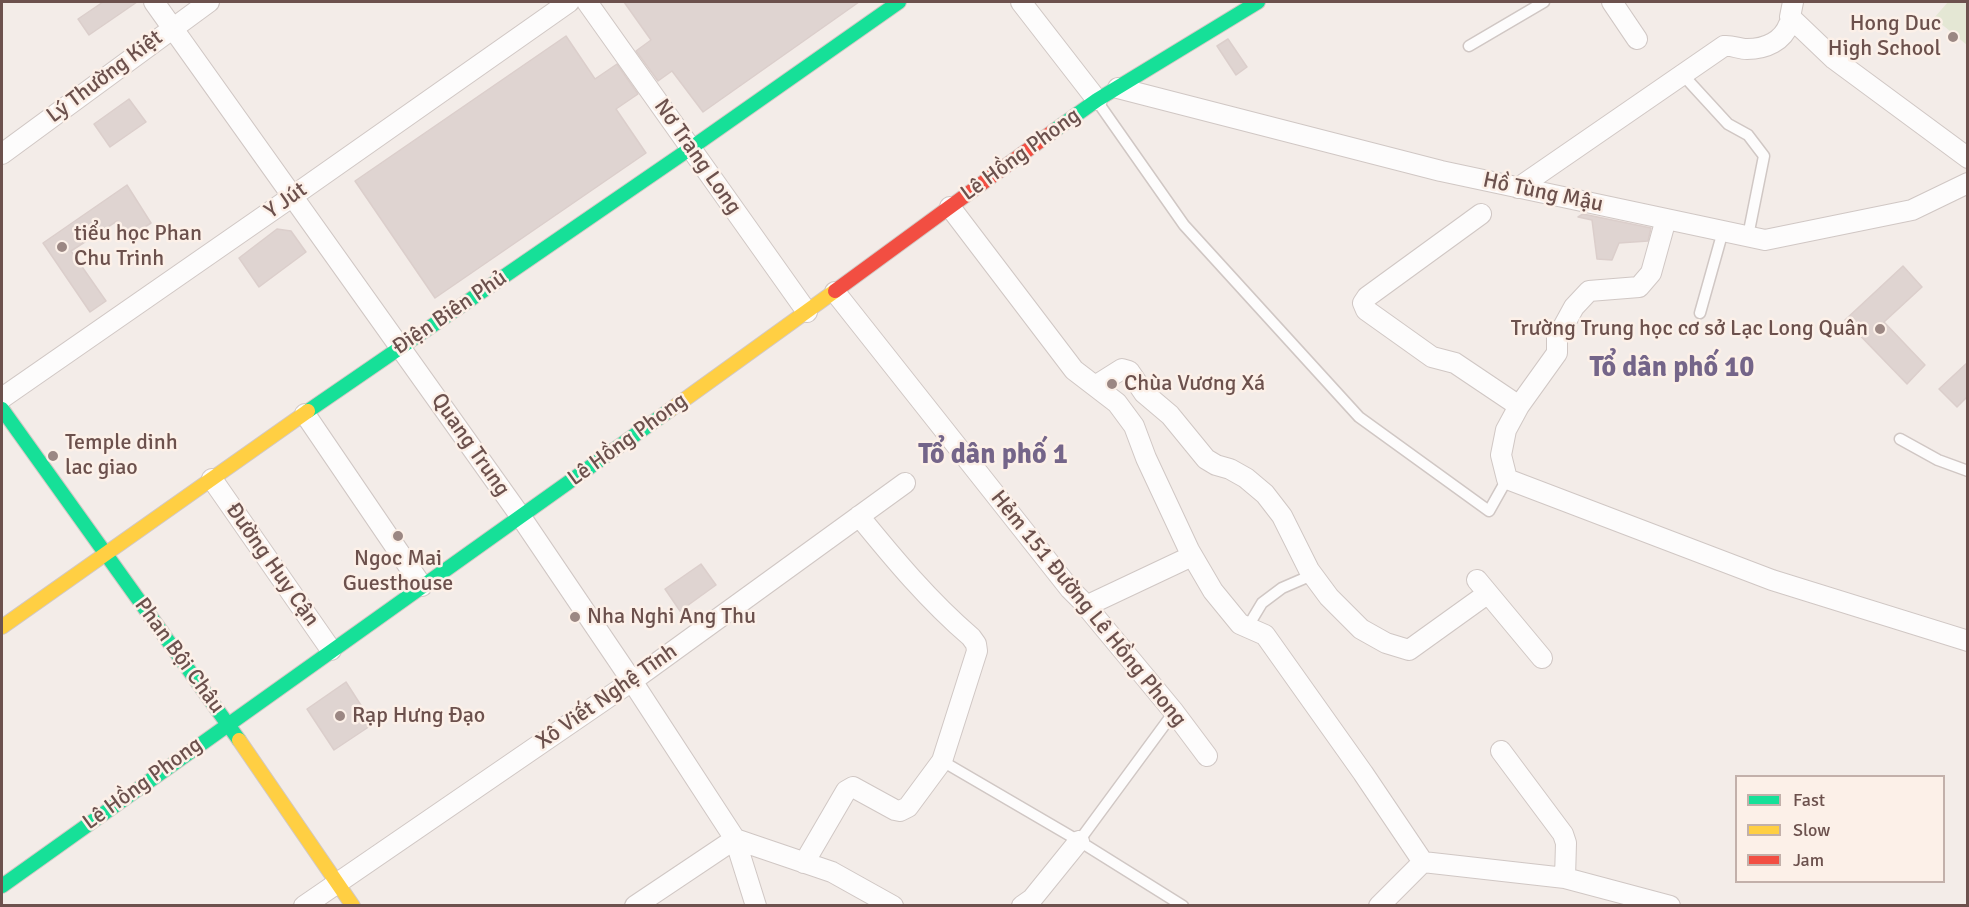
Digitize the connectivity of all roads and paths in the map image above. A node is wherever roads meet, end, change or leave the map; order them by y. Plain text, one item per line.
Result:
1 (154, 2) edge
2 (209, 2) edge
3 (569, 2) edge
4 (587, 2) edge
5 (899, 2) edge
6 (1021, 2) edge
7 (1258, 2) edge
8 (1544, 2) edge
9 (1612, 2) edge
10 (1791, 14) edge
11 (172, 27) junction
12 (1637, 39) dead end
13 (1469, 46) dead end
14 (1683, 75) junction
15 (1118, 88) junction
16 (1097, 100) junction
17 (691, 148) junction
18 (2, 154) edge
19 (1968, 158) edge
20 (1968, 183) edge
21 (1518, 188) junction
22 (293, 196) junction
23 (950, 207) junction
24 (1481, 214) dead end
25 (1666, 219) junction
26 (1723, 231) junction
27 (1748, 236) junction
28 (835, 292) junction
29 (807, 312) junction
30 (1700, 313) dead end
31 (400, 346) junction
32 (1095, 387) junction
33 (2, 398) edge
34 (1519, 406) junction
35 (2, 409) edge
36 (305, 414) junction
37 (1900, 439) dead end
38 (1968, 471) edge
39 (212, 479) junction
40 (1507, 479) junction
41 (905, 483) dead end
42 (859, 516) junction
43 (521, 517) junction
44 (105, 554) junction
45 (1192, 556) junction
46 (1312, 575) junction
47 (422, 586) junction
48 (1086, 606) junction
49 (2, 627) edge
50 (1247, 628) junction
51 (1968, 641) edge
52 (331, 650) junction
53 (1542, 658) dead end
54 (632, 681) junction
55 (1174, 712) junction
56 (228, 723) junction
57 (1501, 751) dead end
58 (1207, 756) dead end
59 (942, 761) junction
60 (735, 839) junction
61 (1079, 841) junction
62 (804, 862) junction
63 (1423, 862) junction
64 (1565, 879) junction
65 (337, 883) junction
66 (2, 886) edge
67 (1668, 905) edge
68 (304, 906) edge
69 (353, 906) edge
70 (635, 906) edge
71 (756, 906) edge
72 (893, 906) edge
73 (1022, 906) edge
74 (1183, 906) edge
75 (1379, 906) edge

1 - 11 street, Quang Trung
2 - 11 street, Lý Thường Kiệt
3 - 22 street, Y Jút
4 - 17 street, Nơ Trang Long
5 - 17 street, Điện Biên Phủ
6 - 16 street
7 - 15 street, Lê Hồng Phong
8 - 13 lane
9 - 12 street
10 - 14 street
10 - 19 street
11 - 18 street, Lý Thường Kiệt
11 - 22 street, Quang Trung
14 - 21 street
14 - 27 lane
15 - 16 street, Lê Hồng Phong
15 - 21 street, Hồ Tùng Mậu
16 - 23 street, Lê Hồng Phong
16 - 40 lane
17 - 29 street, Nơ Trang Long
17 - 31 street, Điện Biên Phủ
20 - 27 street, Hồ Tùng Mậu
21 - 25 street, Hồ Tùng Mậu
22 - 31 street, Quang Trung
22 - 33 street, Y Jút
23 - 28 street, Lê Hồng Phong
23 - 32 street
24 - 34 street
25 - 26 street, Hồ Tùng Mậu
25 - 34 street
26 - 27 street, Hồ Tùng Mậu
26 - 30 lane
28 - 29 street, Lê Hồng Phong
28 - 48 street, Hẻm 151 Đường Lê Hồng Phong
29 - 43 street, Lê Hồng Phong
31 - 36 street, Điện Biên Phủ
31 - 43 street, Quang Trung
32 - 45 street
32 - 46 street
34 - 40 street
35 - 44 street, Phan Bội Châu
36 - 39 street, Điện Biên Phủ
36 - 47 street
37 - 38 lane
39 - 44 street, Điện Biên Phủ
39 - 52 street, Đường Huy Cận
40 - 51 street
41 - 42 street, Xô Viết Nghệ Tĩnh
42 - 54 street, Xô Viết Nghệ Tĩnh
42 - 59 street
43 - 47 street, Lê Hồng Phong
43 - 54 street, Quang Trung
44 - 49 street, Điện Biên Phủ
44 - 56 street, Phan Bội Châu
45 - 48 street
45 - 50 street
46 - 50 lane
46 - 53 street
47 - 52 street, Lê Hồng Phong
48 - 55 street, Hẻm 151 Đường Lê Hồng Phong
50 - 63 street
52 - 56 street, Lê Hồng Phong
54 - 60 street, Quang Trung
54 - 65 street, Xô Viết Nghệ Tĩnh
55 - 58 street, Hẻm 151 Đường Lê Hồng Phong
55 - 61 lane
56 - 65 street, Phan Bội Châu
56 - 66 street, Lê Hồng Phong
57 - 64 street
59 - 61 lane
59 - 62 street
60 - 62 street
60 - 70 street
60 - 71 street, Quang Trung
61 - 73 street
61 - 74 lane
62 - 72 street
63 - 64 street
63 - 75 street
64 - 67 street
65 - 68 street, Xô Viết Nghệ Tĩnh
65 - 69 street, Phan Bội Châu

